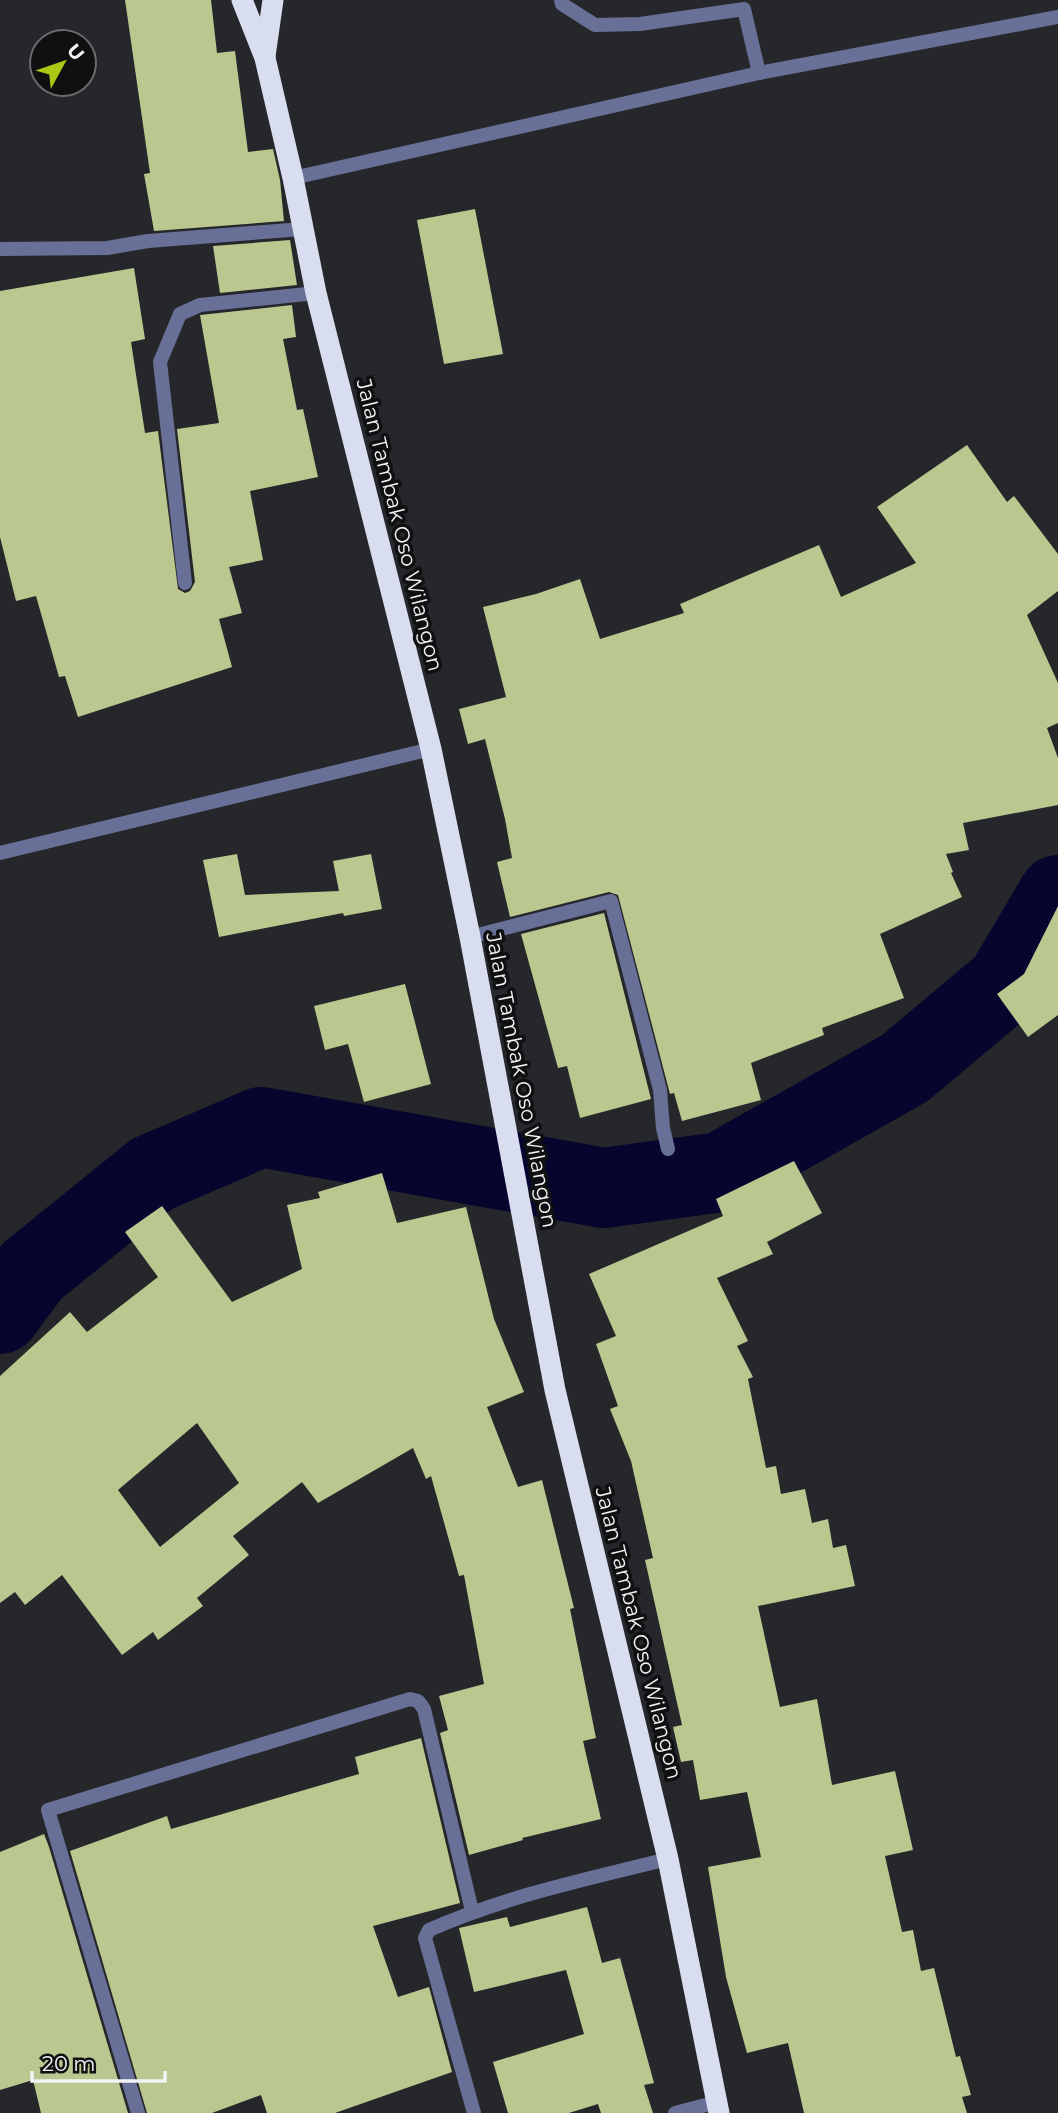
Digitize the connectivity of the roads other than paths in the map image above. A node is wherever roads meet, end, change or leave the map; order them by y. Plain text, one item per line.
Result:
1 (242, 0) edge
2 (273, 0) edge
3 (561, 0) edge
4 (1058, 17) edge
5 (265, 58) junction
6 (760, 73) junction
7 (293, 178) junction
8 (303, 229) junction
9 (0, 249) edge
10 (316, 293) junction
11 (185, 583) dead end
12 (431, 749) junction
13 (0, 853) edge
14 (470, 937) junction
15 (668, 1149) dead end
16 (668, 1859) junction
17 (472, 1911) junction
18 (718, 2108) edge
19 (138, 2113) edge
20 (474, 2113) edge
21 (675, 2113) edge

1 - 5 highway, Jalan Tambak Oso Wilangon
2 - 5 highway, Jalan Tambak Oso Wilangon
3 - 6 street
4 - 6 street
5 - 7 highway, Jalan Tambak Oso Wilangon
6 - 7 street
7 - 8 highway, Jalan Tambak Oso Wilangon
8 - 9 street
8 - 10 highway, Jalan Tambak Oso Wilangon
10 - 11 street
10 - 12 highway, Jalan Tambak Oso Wilangon
12 - 13 street
12 - 14 highway, Jalan Tambak Oso Wilangon
14 - 15 street
14 - 16 highway, Jalan Tambak Oso Wilangon
16 - 17 street
16 - 18 highway, Jalan Tambak Oso Wilangon
17 - 19 street
17 - 20 street
18 - 21 street

